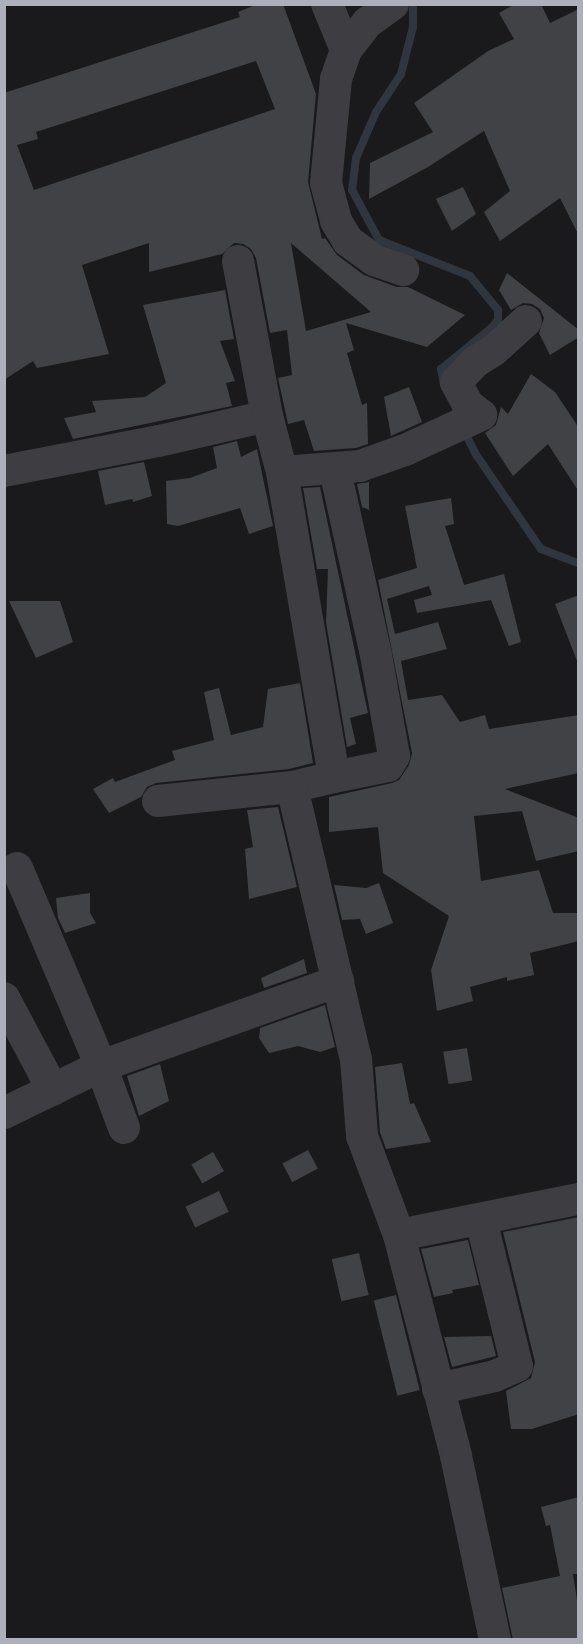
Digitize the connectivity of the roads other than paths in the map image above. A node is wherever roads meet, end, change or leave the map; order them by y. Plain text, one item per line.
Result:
1 (327, 4) edge
2 (393, 5) edge
3 (346, 50) junction
4 (238, 261) dead end
5 (403, 270) dead end
6 (526, 321) dead end
7 (267, 416) junction
8 (335, 470) junction
9 (4, 471) edge
10 (282, 472) junction
11 (334, 777) junction
12 (292, 787) junction
13 (158, 801) dead end
14 (17, 867) dead end
15 (338, 981) junction
16 (4, 998) edge
17 (101, 1066) junction
18 (53, 1090) junction
19 (4, 1113) edge
20 (124, 1128) dead end
21 (579, 1199) edge
22 (481, 1219) junction
23 (399, 1235) junction
24 (438, 1389) junction
25 (495, 1640) edge

1 - 3 street
2 - 3 street
3 - 5 street
4 - 7 street
6 - 8 street
7 - 9 street
7 - 10 street
8 - 10 street
8 - 11 street
10 - 11 street
11 - 12 street
12 - 13 street
12 - 15 street
14 - 17 street
15 - 17 street
15 - 23 street
16 - 18 street
17 - 18 street
17 - 20 street
18 - 19 street
21 - 22 street
22 - 23 street
22 - 24 street
23 - 24 street
24 - 25 street

